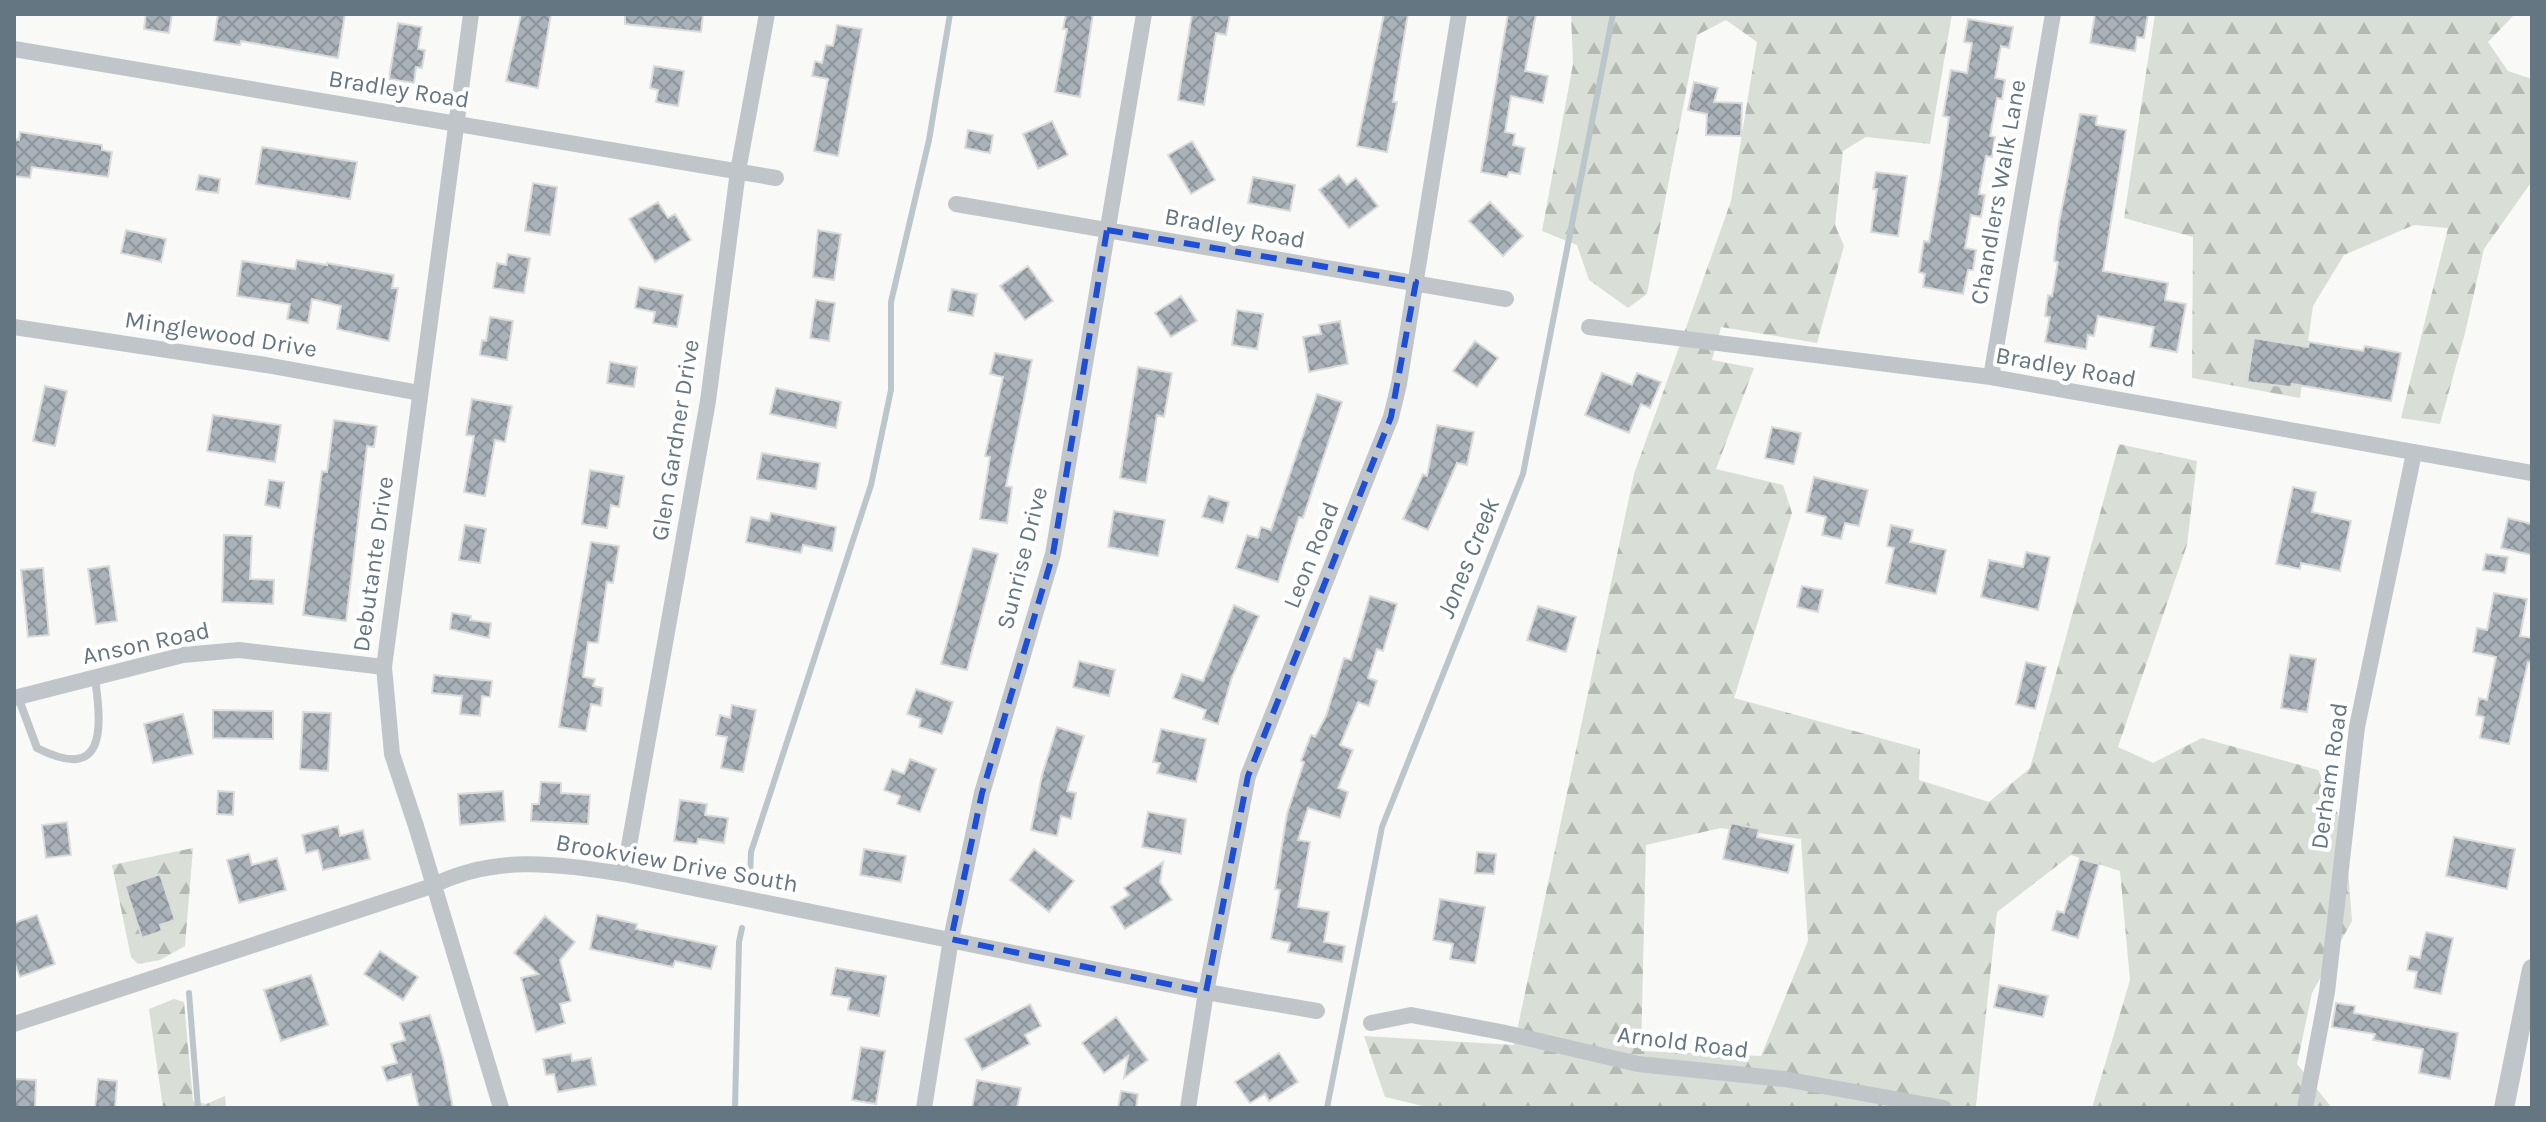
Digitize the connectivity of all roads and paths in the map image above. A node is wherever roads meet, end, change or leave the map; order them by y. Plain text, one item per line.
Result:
1 (471, 14) edge
2 (767, 14) edge
3 (1144, 14) edge
4 (1459, 14) edge
5 (2053, 14) edge
6 (14, 49) edge
7 (458, 123) junction
8 (738, 171) junction
9 (776, 178) dead end
10 (956, 204) dead end
11 (1107, 230) junction
12 (1416, 282) junction
13 (1506, 299) dead end
14 (14, 327) edge
15 (1589, 327) dead end
16 (1991, 377) junction
17 (420, 393) junction
18 (2414, 453) junction
19 (2532, 473) edge
20 (384, 667) junction
21 (95, 677) junction
22 (16, 697) edge
23 (624, 874) junction
24 (432, 886) junction
25 (951, 939) junction
26 (2531, 975) edge
27 (1206, 992) junction
28 (1317, 1011) dead end
29 (1371, 1023) dead end
30 (14, 1024) edge
31 (501, 1108) edge
32 (924, 1108) edge
33 (1188, 1108) edge
34 (1944, 1108) edge
35 (2305, 1108) edge
36 (2504, 1108) edge

1 - 7 street, Debutante Drive
2 - 8 street, Glen Gardner Drive
3 - 11 street, Sunrise Drive
4 - 12 street, Leon Road
5 - 16 street, Chandlers Walk Lane
6 - 7 street, Bradley Road
7 - 8 street, Bradley Road
7 - 17 street, Debutante Drive
8 - 9 street, Bradley Road
8 - 23 street, Glen Gardner Drive
10 - 11 street, Bradley Road
11 - 12 street, Bradley Road
11 - 25 street, Sunrise Drive
12 - 13 street, Bradley Road
12 - 27 street, Leon Road
14 - 17 street, Minglewood Drive
15 - 16 street, Bradley Road
16 - 18 street, Bradley Road
17 - 20 street, Debutante Drive
18 - 19 street, Bradley Road
18 - 35 street, Derham Road
20 - 21 street, Anson Road
20 - 24 street, Debutante Drive
21 - 22 street, Anson Road
21 - 22 lane
23 - 24 street, Brookview Drive South
23 - 25 street, Brookview Drive South
24 - 30 street, Brookview Drive South
24 - 31 street, Debutante Drive
25 - 27 street, Brookview Drive South
25 - 32 street, Sunrise Drive
26 - 36 street
27 - 28 street
27 - 33 street, Leon Road
29 - 34 street, Arnold Road

